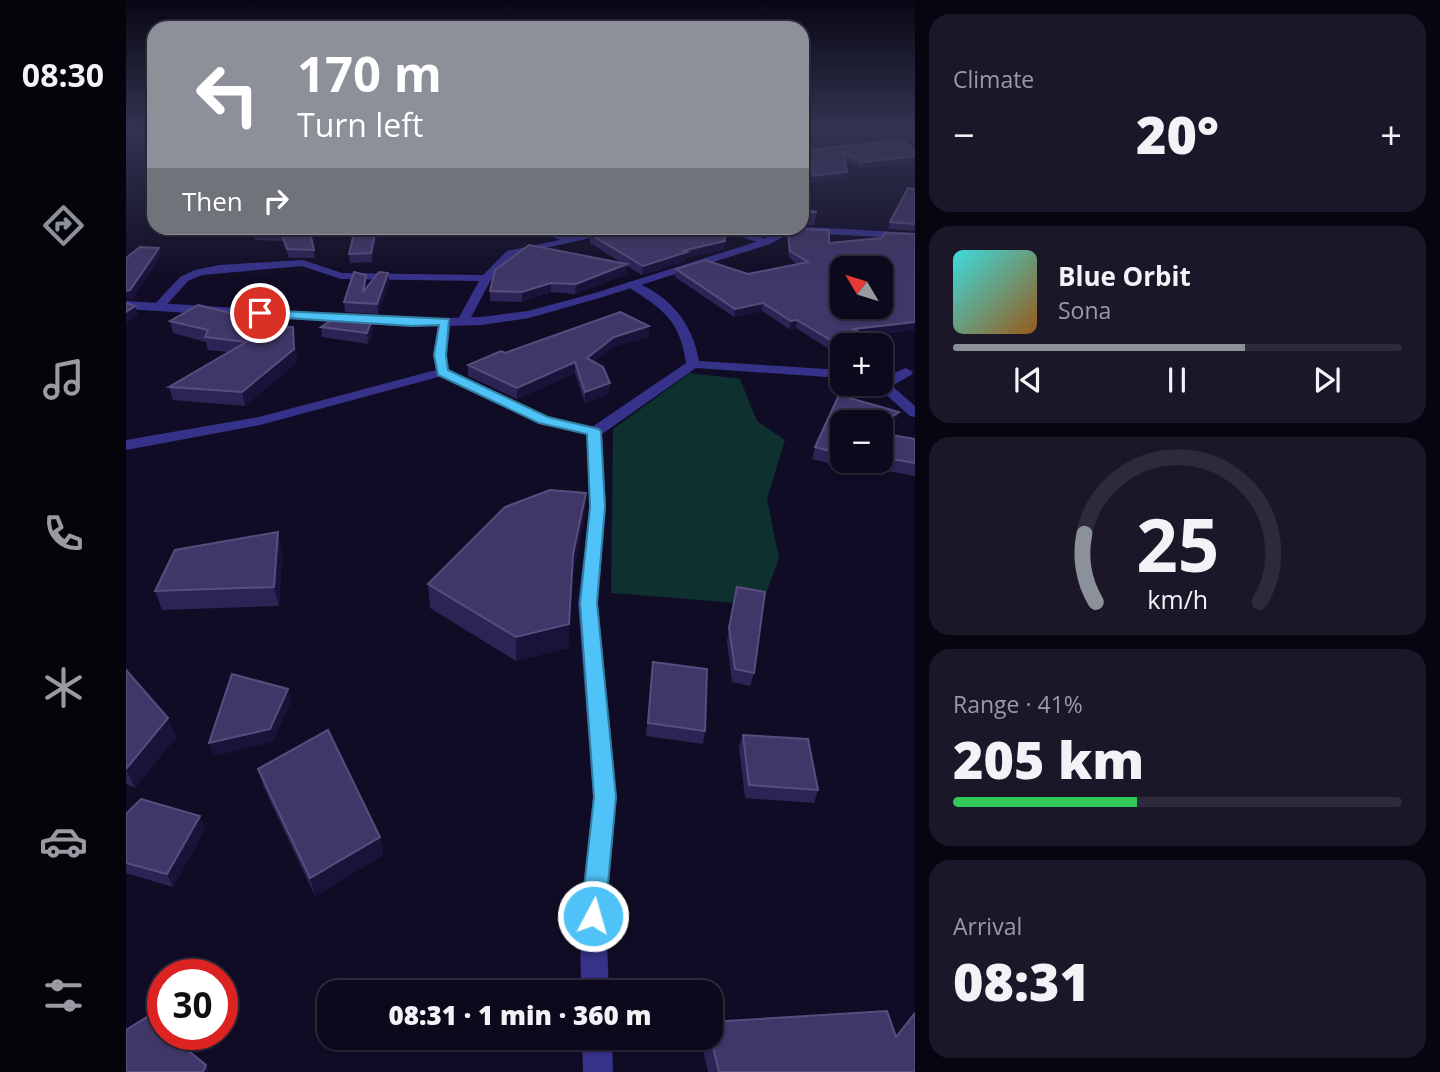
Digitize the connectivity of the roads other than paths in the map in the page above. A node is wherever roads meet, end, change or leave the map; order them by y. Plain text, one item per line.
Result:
1 (809, 230) edge
2 (557, 235) edge
3 (590, 235) edge
4 (750, 235) edge
5 (779, 235) edge
6 (915, 236) edge
7 (568, 239) junction
8 (766, 242) junction
9 (486, 278) junction
10 (631, 284) junction
11 (126, 305) edge
12 (158, 307) junction
13 (463, 321) junction
14 (445, 322) junction
15 (693, 364) junction
16 (443, 372) junction
17 (906, 372) dead end
18 (830, 373) edge
19 (893, 378) edge
20 (893, 394) edge
21 (915, 413) edge
22 (594, 432) junction
23 (126, 445) edge
24 (595, 980) edge
25 (597, 1050) edge
26 (598, 1072) edge

1 - 6 street
2 - 7 street
3 - 7 street
4 - 8 street
5 - 8 street
7 - 9 street
8 - 10 street
9 - 12 street
9 - 13 street
10 - 13 street
10 - 15 street
11 - 12 street
12 - 14 street
13 - 14 street
14 - 16 street
15 - 18 street
15 - 22 street
16 - 22 street
16 - 23 street
17 - 19 street
20 - 21 street
22 - 24 street
25 - 26 street

